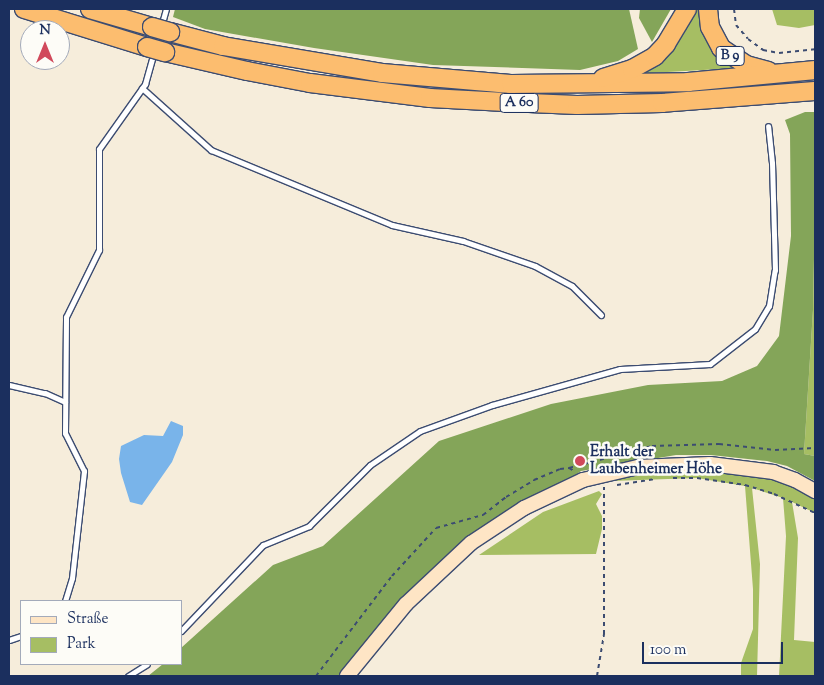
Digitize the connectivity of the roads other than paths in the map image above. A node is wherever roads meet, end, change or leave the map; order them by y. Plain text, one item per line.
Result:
1 (24, 9) edge
2 (90, 9) edge
3 (166, 9) edge
4 (687, 9) edge
5 (708, 9) edge
6 (815, 70) edge
7 (781, 74) junction
8 (572, 85) junction
9 (142, 88) junction
10 (815, 91) edge
11 (793, 94) junction
12 (815, 97) edge
13 (768, 126) dead end
14 (601, 315) dead end
15 (9, 385) edge
16 (65, 402) junction
17 (815, 491) edge
18 (65, 600) edge
19 (182, 629) edge
20 (145, 665) edge
21 (128, 676) edge
22 (347, 676) edge

1 - 11 highway, A 60, bridge
2 - 8 highway, A 60, bridge
3 - 9 lane
4 - 8 highway, A 60
5 - 7 highway, B 9
6 - 7 highway, A 60
7 - 8 highway, A 60
9 - 14 lane
9 - 16 lane
10 - 11 highway, A 60
11 - 12 highway
13 - 19 lane
15 - 16 lane
16 - 18 lane
17 - 22 street
20 - 21 lane

